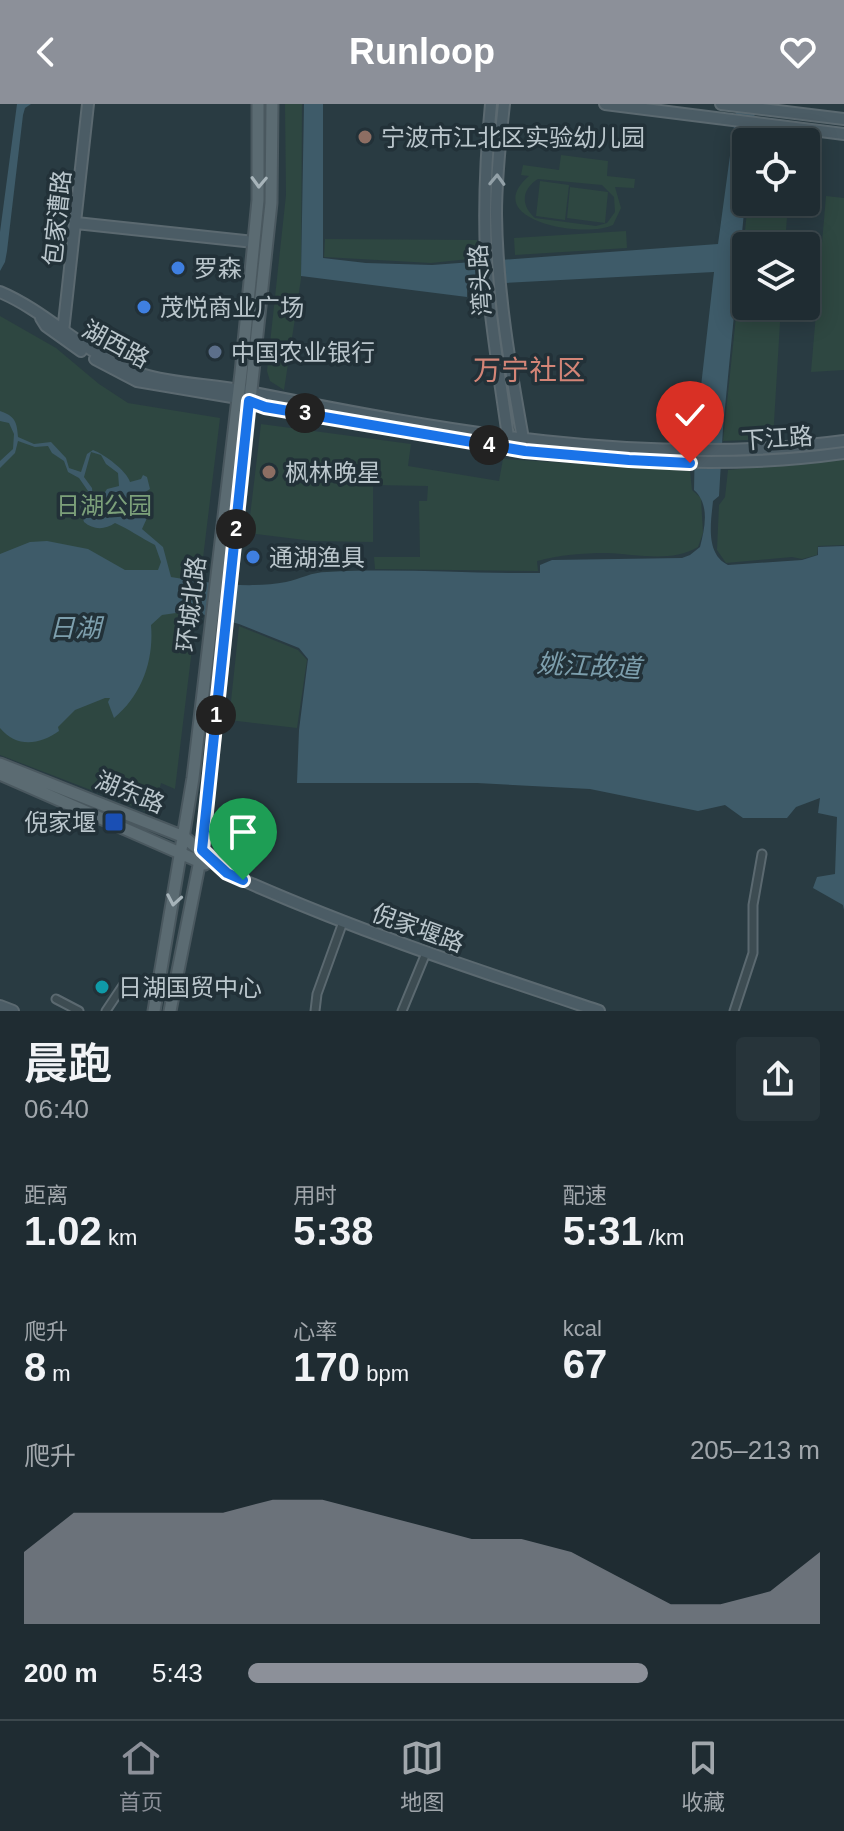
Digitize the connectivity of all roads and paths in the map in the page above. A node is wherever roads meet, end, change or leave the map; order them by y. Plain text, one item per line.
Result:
1 (88, 104) edge
2 (258, 104) edge
3 (272, 104) edge
4 (491, 104) edge
5 (504, 104) edge
6 (605, 104) edge
7 (727, 105) edge
8 (844, 119) edge
9 (844, 134) edge
10 (76, 223) junction
11 (254, 242) junction
12 (492, 255) junction
13 (494, 286) junction
14 (0, 292) edge
15 (62, 332) junction
16 (244, 395) junction
17 (844, 441) edge
18 (509, 444) junction
19 (524, 446) junction
20 (844, 453) edge
21 (734, 456) junction
22 (0, 764) edge
23 (0, 774) edge
24 (193, 778) junction
25 (209, 780) junction
26 (184, 837) junction
27 (762, 854) dead end
28 (181, 856) junction
29 (201, 856) junction
30 (227, 873) joint
31 (343, 922) junction
32 (426, 953) junction
33 (126, 981) dead end
34 (56, 999) dead end
35 (0, 1006) edge
36 (13, 1011) edge
37 (79, 1011) edge
38 (106, 1011) edge
39 (154, 1011) edge
40 (170, 1011) edge
41 (315, 1011) edge
42 (402, 1011) edge
43 (599, 1011) edge
44 (734, 1011) edge

1 - 10 main road, 包家漕路
2 -> 11 main road, 环城北路
3 - 16 main road, 环城北路
4 - 12 main road, 湾头路
12 -> 5 main road, 湾头路
6 - 9 main road
7 - 8 main road
10 - 11 main road
10 - 15 main road, 包家漕路
11 - 16 main road, 环城北路
12 - 13 main road, 湾头路
13 - 18 main road, 湾头路
13 - 19 main road, 湾头路
14 - 15 main road, 湖西路
15 - 16 main road, 湖西路
16 - 18 main road, 下江路
16 - 24 main road, 环城北路
16 - 25 main road, 环城北路
17 - 21 main road, 下江路
18 - 19 main road, 下江路
19 - 21 main road, 下江路
20 - 21 main road, 下江路
22 - 26 main road, 湖东路
23 - 28 main road, 湖东路
24 - 25 main road
24 - 26 main road, 环城北路
25 - 29 main road, 环城北路
26 - 28 main road, 环城北路
26 - 29 main road, 湖东路
27 - 44 street
28 - 29 main road, 湖东路
28 -> 39 main road, 环城北路
29 - 30 main road, 湖东路
29 - 40 main road, 环城北路
30 - 31 main road, 倪家堰路
31 - 32 main road, 倪家堰路
31 - 41 street
32 - 42 street
32 - 43 main road, 倪家堰路
33 - 38 street
34 - 37 street
35 - 36 main road

